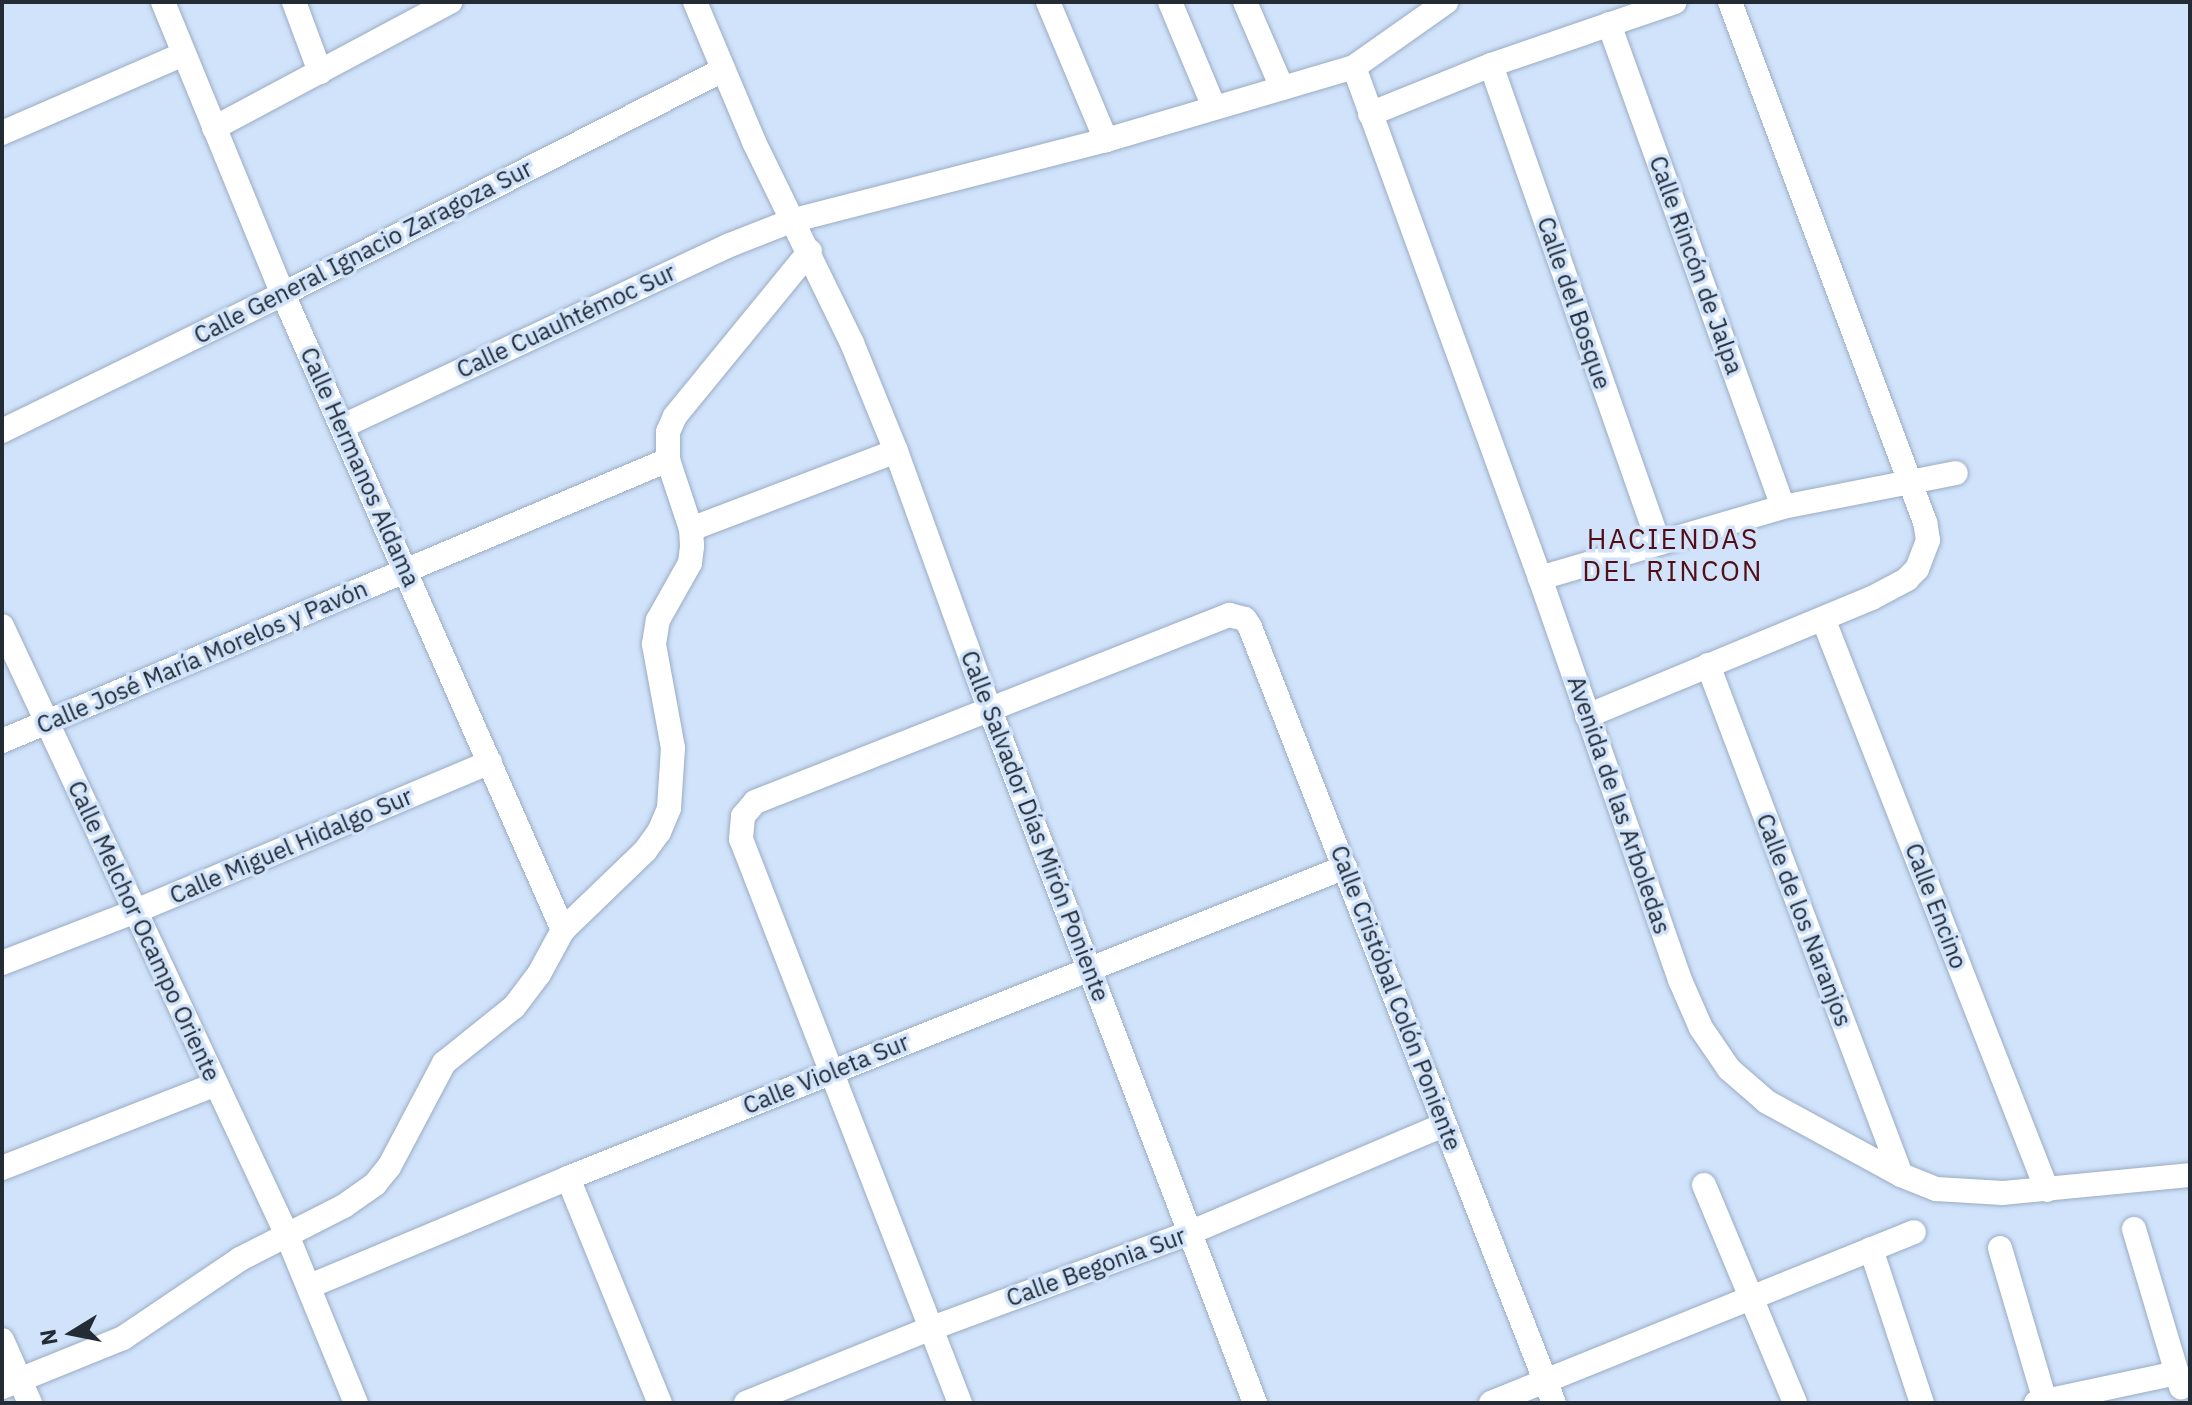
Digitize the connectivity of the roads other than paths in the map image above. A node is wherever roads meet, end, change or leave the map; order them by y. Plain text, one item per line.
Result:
1 (163, 2) edge
2 (294, 2) edge
3 (695, 2) edge
4 (1048, 2) edge
5 (1170, 2) edge
6 (1245, 2) edge
7 (1446, 2) edge
8 (1675, 2) edge
9 (1730, 2) edge
10 (437, 5) edge
11 (1609, 24) junction
12 (184, 54) junction
13 (1491, 65) junction
14 (1354, 67) junction
15 (722, 70) junction
16 (320, 72) junction
17 (1282, 88) junction
18 (1214, 107) junction
19 (1370, 114) junction
20 (214, 128) junction
21 (2, 133) edge
22 (1106, 140) junction
23 (791, 221) junction
24 (810, 251) junction
25 (283, 294) junction
26 (343, 426) junction
27 (2, 431) edge
28 (896, 451) junction
29 (668, 460) junction
30 (1956, 473) dead end
31 (1908, 482) junction
32 (1783, 507) junction
33 (691, 529) junction
34 (1658, 541) junction
35 (406, 571) junction
36 (1540, 578) junction
37 (1824, 621) junction
38 (2, 626) edge
39 (1708, 665) junction
40 (990, 710) junction
41 (1587, 716) junction
42 (46, 724) junction
43 (2, 741) edge
44 (490, 762) junction
45 (1345, 867) junction
46 (136, 911) junction
47 (563, 930) junction
48 (2, 963) edge
49 (1089, 969) junction
50 (832, 1071) junction
51 (216, 1084) junction
52 (1443, 1125) junction
53 (2, 1168) edge
54 (1901, 1175) junction
55 (2190, 1175) edge
56 (568, 1178) junction
57 (1704, 1185) dead end
58 (2047, 1190) junction
59 (2134, 1229) dead end
60 (1914, 1232) dead end
61 (1189, 1233) junction
62 (287, 1235) junction
63 (2000, 1248) dead end
64 (1871, 1249) junction
65 (310, 1286) junction
66 (1751, 1297) junction
67 (932, 1328) junction
68 (2, 1340) edge
69 (2179, 1386) edge
70 (18, 1390) edge
71 (1550, 1392) edge
72 (2040, 1402) edge
73 (356, 1403) edge
74 (660, 1403) edge
75 (746, 1403) edge
76 (960, 1403) edge
77 (1255, 1403) edge
78 (1491, 1403) edge
79 (1795, 1403) edge
80 (1922, 1403) edge

1 - 12 street, Calle Hermanos Aldama
2 - 16 street
3 - 15 street, Calle Salvador Días Mirón Poniente
4 - 22 street
5 - 18 street
6 - 17 street
7 - 14 street, Calle Cuauhtémoc Sur
8 - 11 street
9 - 31 street
10 - 16 street
11 - 13 street
11 - 32 street, Calle Rincón de Jalpa
12 - 20 street, Calle Hermanos Aldama
12 - 21 street
13 - 19 street
13 - 34 street, Calle del Bosque
14 - 17 street, Calle Cuauhtémoc Sur
14 - 19 street, Avenida de las Arboledas
15 - 23 street, Calle Salvador Días Mirón Poniente
15 - 25 street, Calle General Ignacio Zaragoza Sur
16 - 20 street
17 - 18 street, Calle Cuauhtémoc Sur
18 - 22 street, Calle Cuauhtémoc Sur
19 - 36 street, Avenida de las Arboledas
20 - 25 street, Calle Hermanos Aldama
22 - 23 street, Calle Cuauhtémoc Sur
23 - 24 street, Calle Salvador Días Mirón Poniente
23 - 26 street, Calle Cuauhtémoc Sur
24 - 28 street, Calle Salvador Días Mirón Poniente
24 - 29 street
25 - 26 street, Calle Hermanos Aldama
25 - 27 street, Calle General Ignacio Zaragoza Sur
26 - 35 street, Calle Hermanos Aldama
28 - 33 street
28 - 40 street, Calle Salvador Días Mirón Poniente
29 - 33 street
29 - 35 street, Calle José María Morelos y Pavón
30 - 31 street
31 - 32 street
31 - 37 street
32 - 34 street
33 - 47 street
34 - 36 street
35 - 42 street, Calle José María Morelos y Pavón
35 - 44 street, Calle Hermanos Aldama
36 - 41 street, Avenida de las Arboledas
37 - 39 street
37 - 58 street, Calle Encino
38 - 42 street, Calle Melchor Ocampo Oriente
39 - 41 street
39 - 54 street, Calle de los Naranjos
40 - 45 street, Calle Cristóbal Colón Poniente
40 - 49 street, Calle Salvador Días Mirón Poniente
40 - 50 street
41 - 54 street, Avenida de las Arboledas
42 - 43 street, Calle José María Morelos y Pavón
42 - 46 street, Calle Melchor Ocampo Oriente
44 - 46 street, Calle Miguel Hidalgo Sur
44 - 47 street, Calle Hermanos Aldama
45 - 49 street, Calle Violeta Sur
45 - 52 street, Calle Cristóbal Colón Poniente
46 - 48 street, Calle Miguel Hidalgo Sur
46 - 51 street, Calle Melchor Ocampo Oriente
47 - 62 street
49 - 50 street, Calle Violeta Sur
49 - 61 street, Calle Salvador Días Mirón Poniente
50 - 56 street, Calle Violeta Sur
50 - 67 street
51 - 53 street
51 - 62 street, Calle Melchor Ocampo Oriente
52 - 61 street, Calle Begonia Sur
52 - 71 street, Calle Cristóbal Colón Poniente
54 - 58 street, Avenida de las Arboledas
55 - 58 street, Avenida de las Arboledas
56 - 65 street, Calle Violeta Sur
56 - 74 street
57 - 66 street
59 - 69 street
60 - 64 street
61 - 67 street, Calle Begonia Sur
61 - 77 street, Calle Salvador Días Mirón Poniente
62 - 65 street, Calle Melchor Ocampo Oriente
62 - 70 street
63 - 72 street
64 - 66 street
64 - 80 street
65 - 73 street, Calle Melchor Ocampo Oriente
66 - 71 street
66 - 79 street
67 - 75 street, Calle Begonia Sur
67 - 76 street
68 - 70 street
69 - 72 street
71 - 78 street

